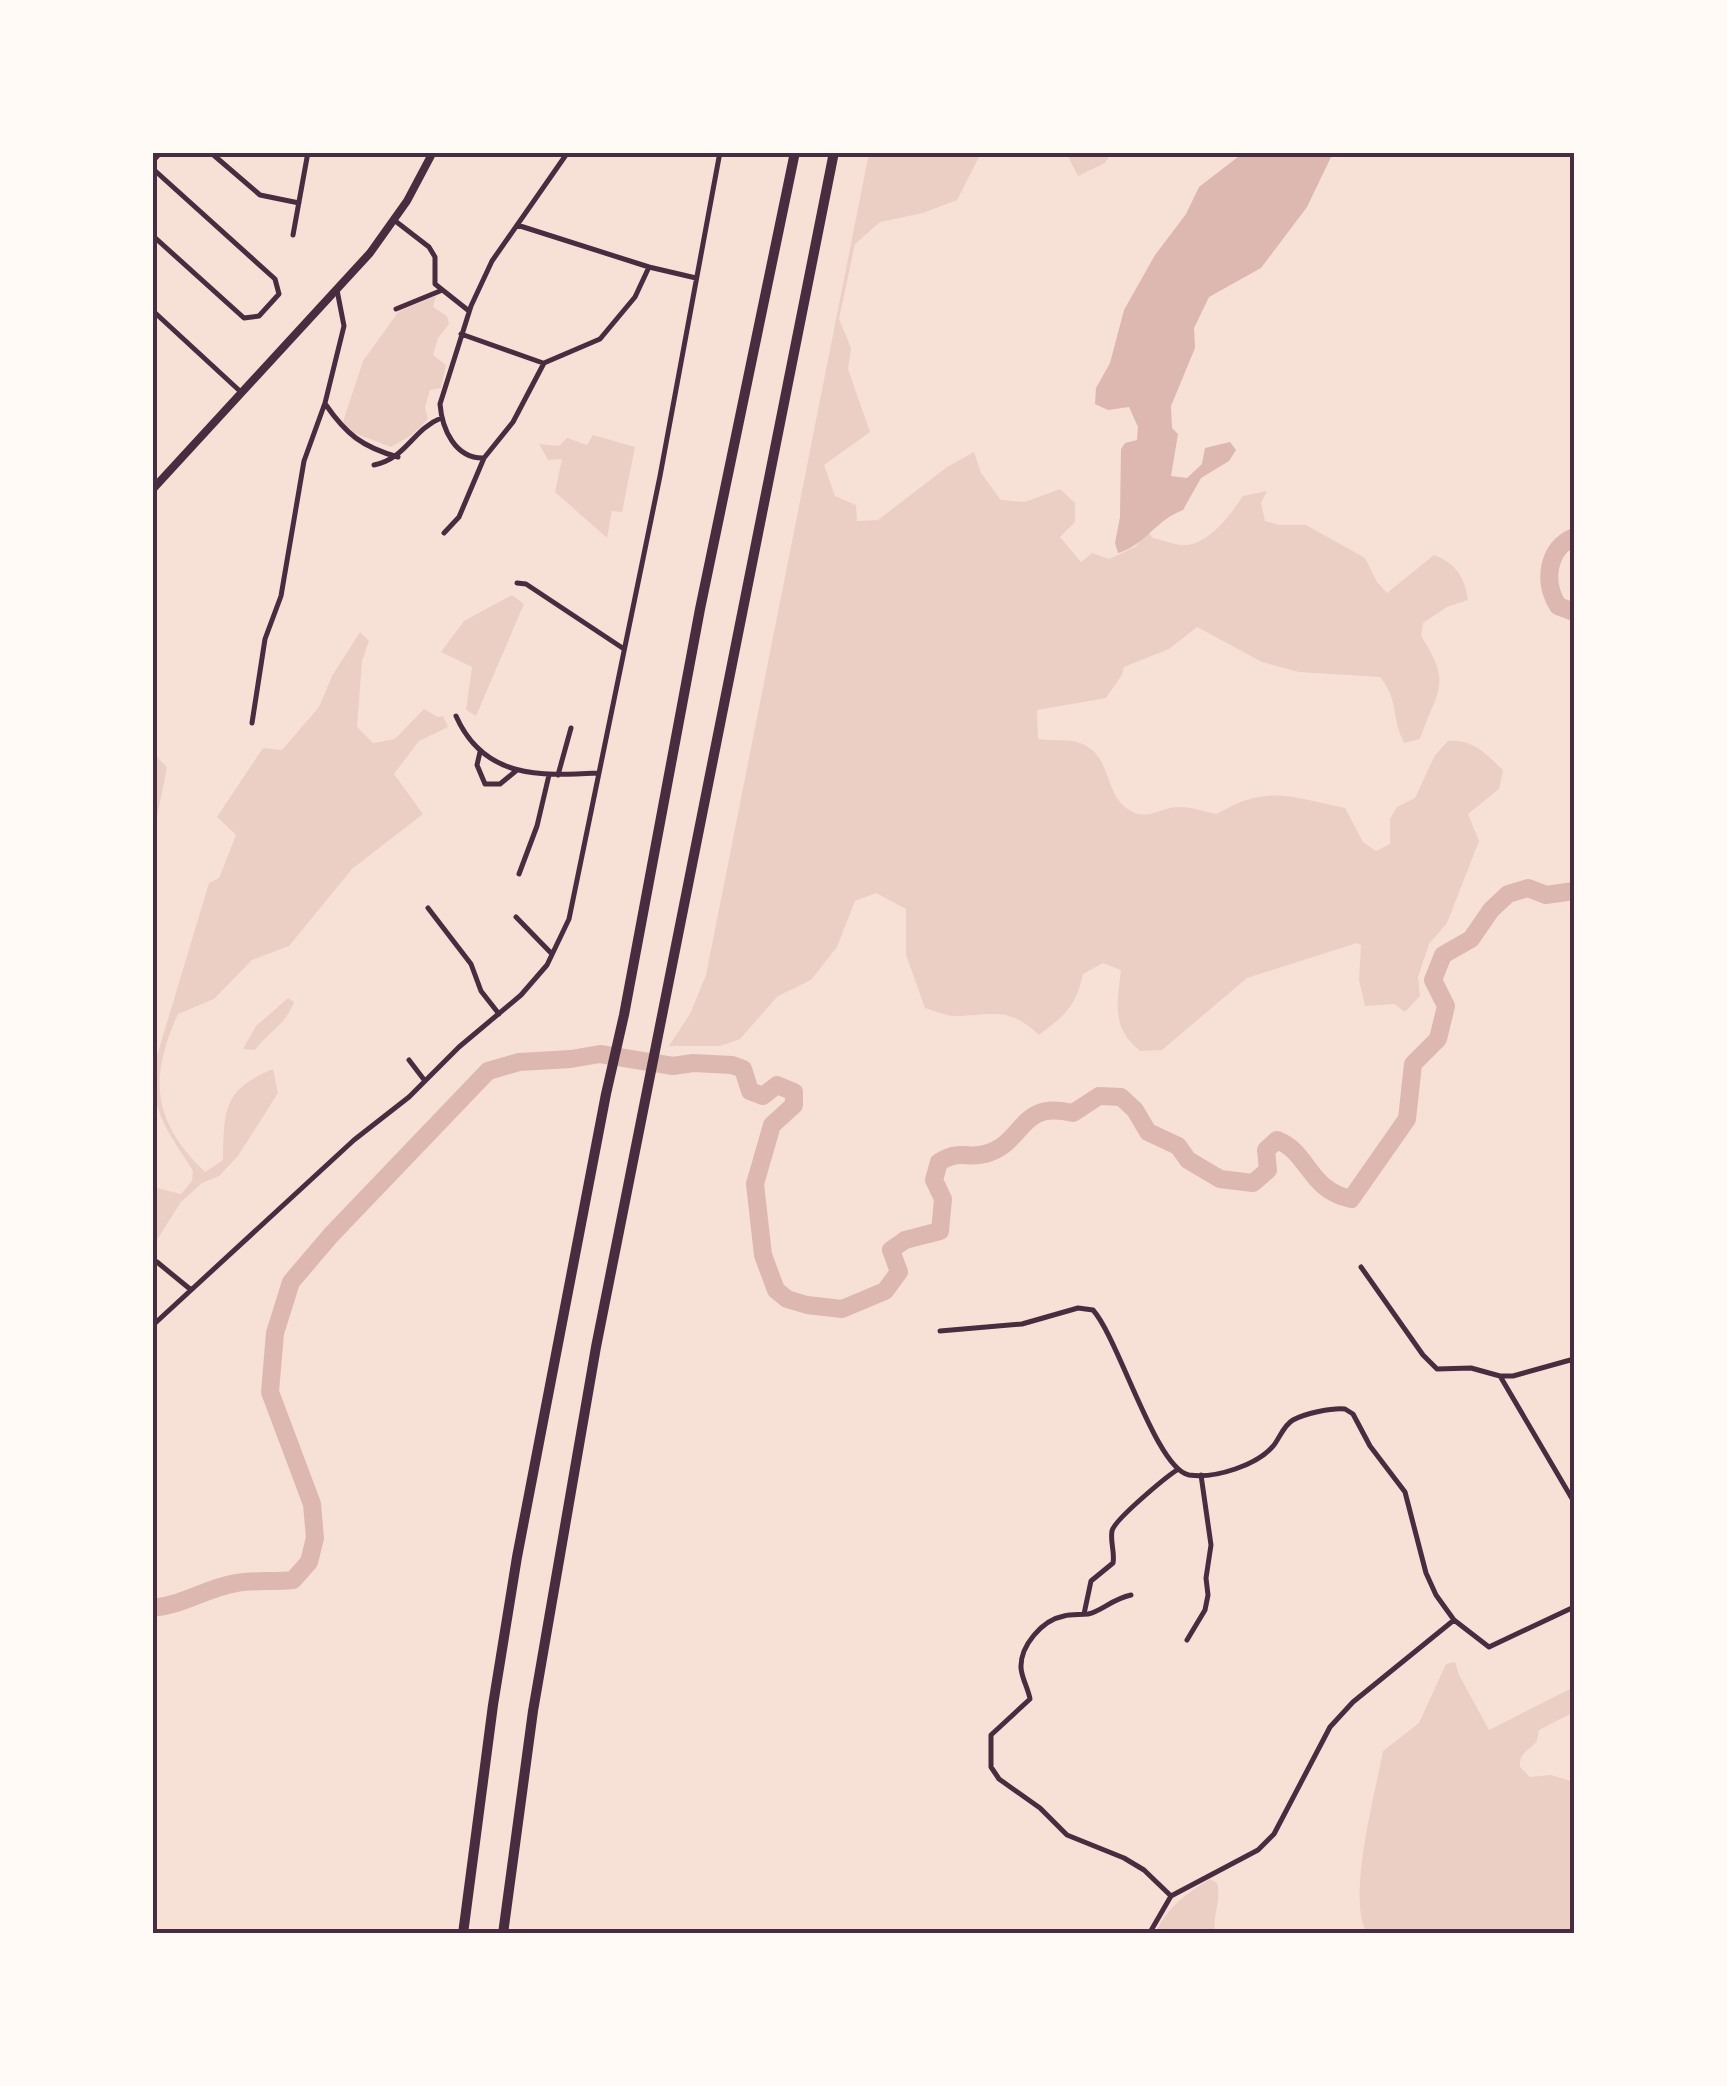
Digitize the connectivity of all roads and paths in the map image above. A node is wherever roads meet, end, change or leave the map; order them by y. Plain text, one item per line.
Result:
1 (161, 152) edge
2 (210, 152) edge
3 (299, 152) edge
4 (433, 152) edge
5 (568, 152) edge
6 (720, 152) edge
7 (795, 152) edge
8 (834, 152) edge
9 (308, 153) edge
10 (152, 165) edge
11 (299, 203) junction
12 (394, 220) junction
13 (516, 224) junction
14 (152, 235) edge
15 (292, 235) dead end
16 (649, 267) junction
17 (696, 278) junction
18 (337, 290) junction
19 (440, 291) junction
20 (396, 309) dead end
21 (152, 310) edge
22 (469, 311) junction
23 (461, 334) junction
24 (544, 363) junction
25 (242, 394) junction
26 (324, 404) junction
27 (441, 418) junction
28 (398, 457) junction
29 (484, 458) junction
30 (374, 465) dead end
31 (152, 490) edge
32 (444, 533) dead end
33 (518, 584) dead end
34 (624, 649) junction
35 (456, 716) dead end
36 (252, 723) dead end
37 (571, 728) dead end
38 (480, 751) junction
39 (517, 770) junction
40 (598, 773) junction
41 (558, 775) junction
42 (549, 776) junction
43 (519, 874) dead end
44 (428, 908) dead end
45 (516, 917) dead end
46 (552, 954) junction
47 (499, 1014) junction
48 (408, 1060) dead end
49 (425, 1081) junction
50 (158, 1262) dead end
51 (1361, 1267) dead end
52 (190, 1289) junction
53 (152, 1326) edge
54 (940, 1332) dead end
55 (1574, 1359) edge
56 (1500, 1376) junction
57 (1177, 1470) junction
58 (1201, 1475) junction
59 (1574, 1502) edge
60 (1131, 1595) dead end
61 (1574, 1607) edge
62 (1084, 1614) junction
63 (1454, 1620) junction
64 (1187, 1640) dead end
65 (1171, 1896) junction
66 (463, 1934) edge
67 (503, 1934) edge
68 (1149, 1934) edge

1 - 10 street
2 - 11 street
3 - 9 street
4 - 12 main road
5 - 13 street
6 - 17 street
7 - 66 highway
8 - 67 highway
9 - 11 street
10 - 14 street
11 - 15 street
12 - 18 main road
12 - 19 street
13 - 16 street
13 - 22 street
16 - 17 street
16 - 24 street
17 - 34 street
18 - 25 main road
18 - 26 street
19 - 20 street
19 - 22 street
21 - 25 street
22 - 23 street
23 - 24 street
23 - 27 street
24 - 29 street
25 - 31 main road
26 - 28 street
26 - 36 street
27 - 28 street
27 - 29 street
28 - 30 street
29 - 32 street
33 - 34 street
34 - 40 street
35 - 38 street
37 - 41 street
38 - 39 street
38 - 39 street
39 - 42 street
40 - 41 street
40 - 46 street
41 - 42 street
42 - 43 street
44 - 47 street
45 - 46 street
46 - 47 street
47 - 49 street
48 - 49 street
49 - 52 street
50 - 52 street
51 - 56 street
52 - 53 street
54 - 57 street
55 - 56 street
56 - 59 street
57 - 58 street
57 - 62 street
58 - 63 street
58 - 64 street
60 - 62 street
61 - 63 street
62 - 65 street
63 - 65 street
65 - 68 street

